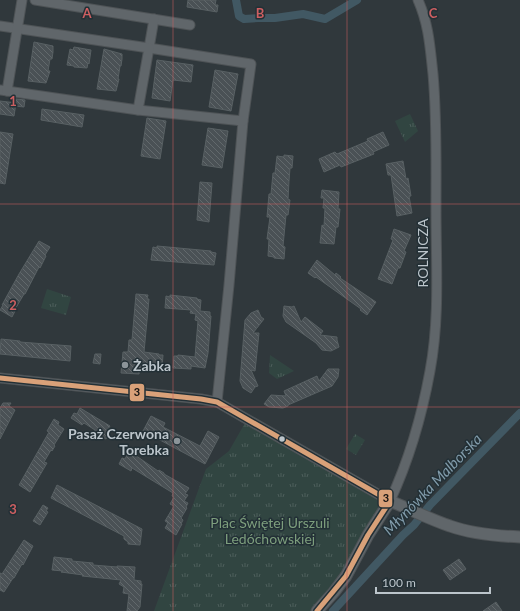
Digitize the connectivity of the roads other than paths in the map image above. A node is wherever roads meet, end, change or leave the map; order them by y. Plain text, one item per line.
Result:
1 (22, 0) edge
2 (35, 0) edge
3 (418, 0) edge
4 (154, 19) junction
5 (190, 25) dead end
6 (0, 26) edge
7 (17, 29) junction
8 (149, 48) junction
9 (3, 91) edge
10 (138, 110) junction
11 (243, 121) junction
12 (0, 378) edge
13 (217, 402) junction
14 (390, 501) junction
15 (520, 537) edge
16 (317, 611) edge

1 - 7 street
2 - 4 street
3 - 14 street, ROLNICZA
4 - 5 street
4 - 8 street
6 - 7 street
7 - 8 street
7 - 9 street
8 - 10 street
8 - 11 street
9 - 10 street
10 - 11 street
11 - 13 street
12 - 13 street
13 - 14 street
14 - 15 street
14 - 16 street

